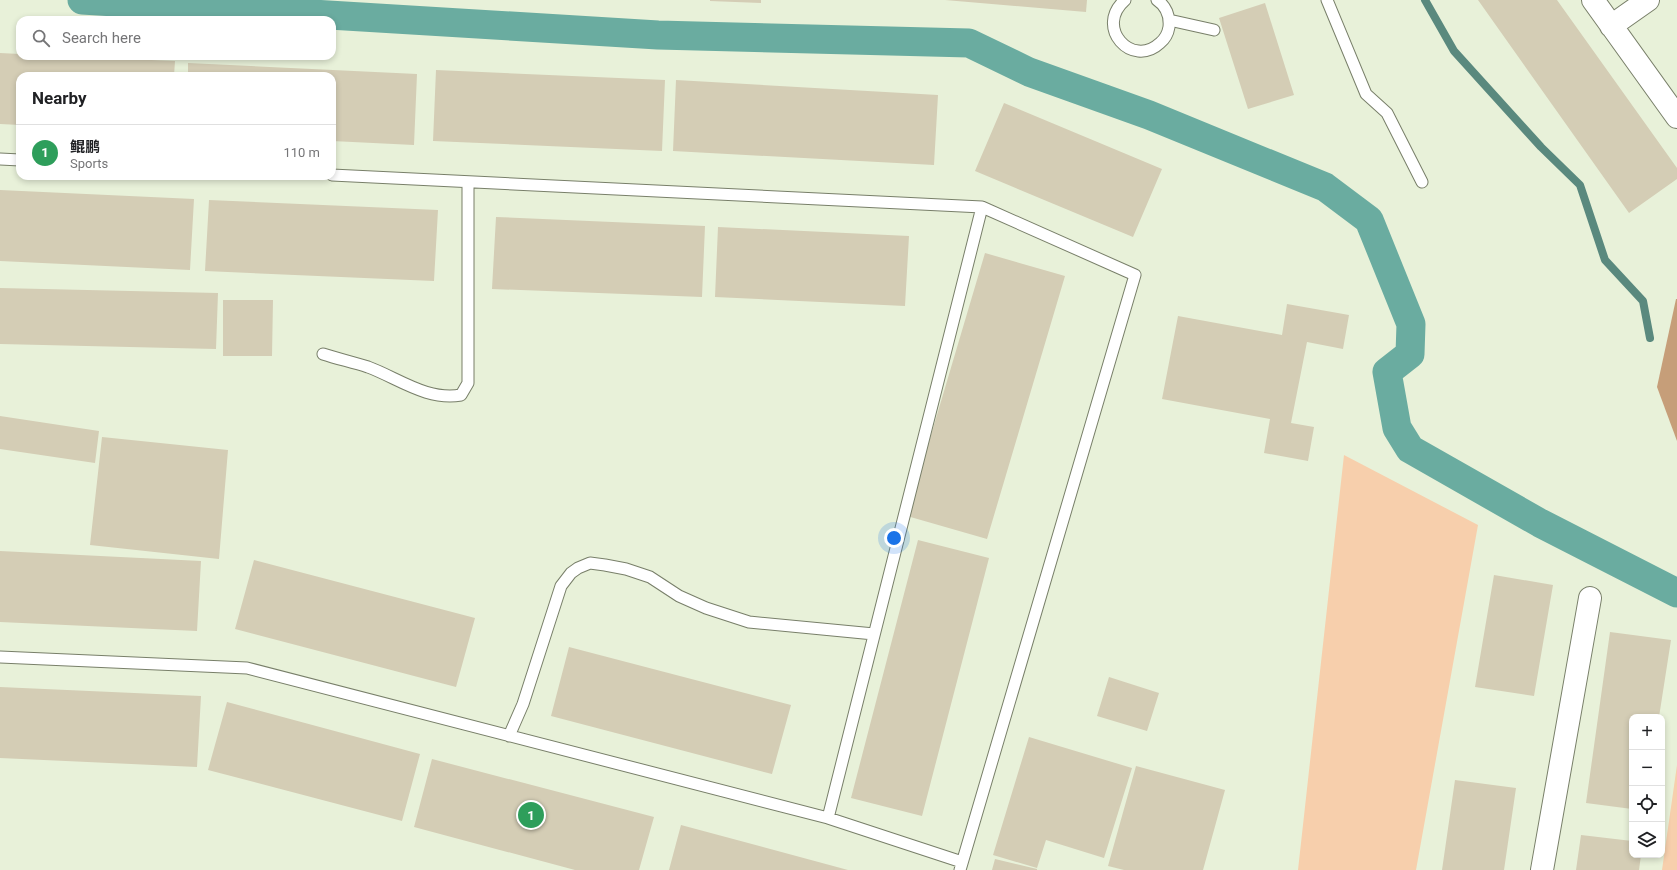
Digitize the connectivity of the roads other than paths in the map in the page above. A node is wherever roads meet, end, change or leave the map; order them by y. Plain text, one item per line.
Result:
1 (1125, 0) edge
2 (1327, 0) edge
3 (1593, 0) edge
4 (1648, 0) edge
5 (1161, 1) edge
6 (1169, 20) junction
7 (1611, 26) junction
8 (1214, 30) dead end
9 (1677, 116) edge
10 (0, 158) edge
11 (16, 160) edge
12 (336, 175) edge
13 (468, 182) junction
14 (1422, 182) dead end
15 (982, 207) junction
16 (323, 354) dead end
17 (1590, 598) dead end
18 (874, 634) junction
19 (0, 658) edge
20 (509, 736) junction
21 (828, 818) junction
22 (961, 866) edge
23 (1542, 870) edge

1 - 6 lane
2 - 14 lane
3 - 7 street
4 - 7 street
5 - 6 lane
6 - 8 lane
7 - 9 street
10 - 11 lane
12 - 13 lane
13 - 15 lane
13 - 16 lane
15 - 18 lane
15 - 22 lane
17 - 23 street
18 - 20 lane
18 - 21 lane
19 - 20 lane
20 - 21 lane
21 - 22 lane

